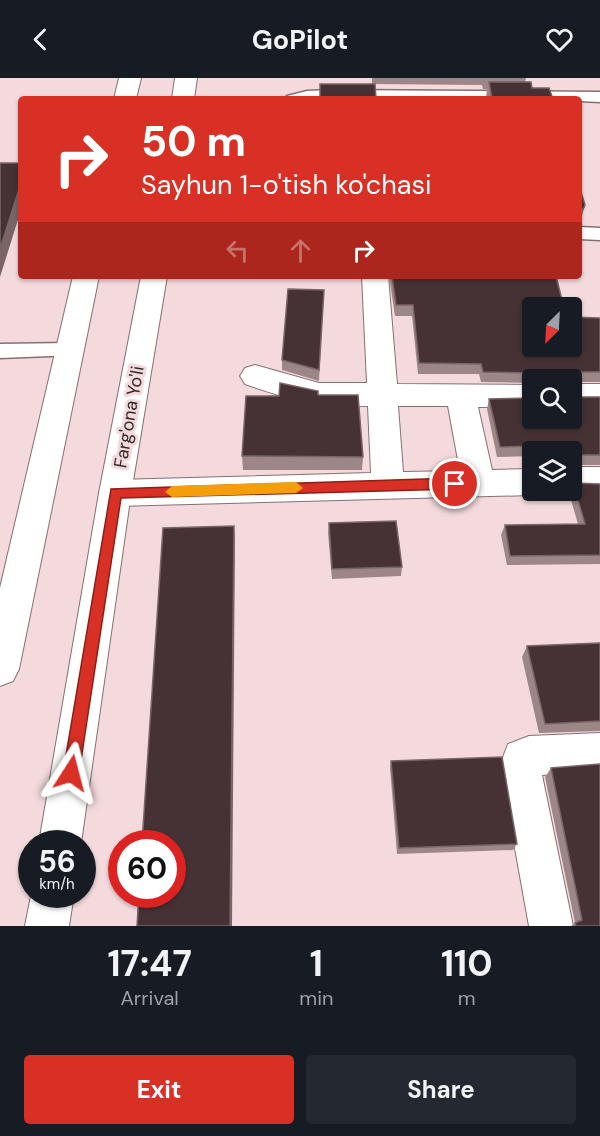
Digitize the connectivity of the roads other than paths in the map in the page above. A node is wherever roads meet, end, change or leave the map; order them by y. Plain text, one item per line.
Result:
1 (130, 78) edge
2 (186, 78) edge
3 (126, 96) edge
4 (183, 96) edge
5 (301, 96) edge
6 (402, 96) edge
7 (582, 97) edge
8 (600, 97) edge
9 (582, 233) edge
10 (600, 234) edge
11 (85, 279) edge
12 (153, 279) edge
13 (375, 279) edge
14 (69, 350) junction
15 (0, 351) edge
16 (255, 376) dead end
17 (382, 395) junction
18 (582, 395) edge
19 (600, 395) edge
20 (461, 396) junction
21 (522, 396) edge
22 (582, 480) edge
23 (600, 480) edge
24 (522, 482) edge
25 (478, 483) junction
26 (388, 485) junction
27 (115, 493) junction
28 (6, 609) edge
29 (0, 669) edge
30 (600, 752) edge
31 (62, 830) edge
32 (49, 908) edge
33 (46, 926) edge
34 (551, 926) edge

1 - 3 street
2 - 4 street
5 - 6 lane
7 - 8 lane
9 - 10 lane
11 - 14 street
12 - 27 street, Farg'ona Yo'li
13 - 17 street
14 - 15 lane
14 - 28 street
16 - 17 street
17 - 20 street
17 - 26 street
18 - 19 street
20 - 21 street
20 - 25 street
22 - 23 street
24 - 25 street
25 - 26 street
26 - 27 street
27 - 31 street, Farg'ona Yo'li
28 - 29 street
30 - 34 street
32 - 33 street

